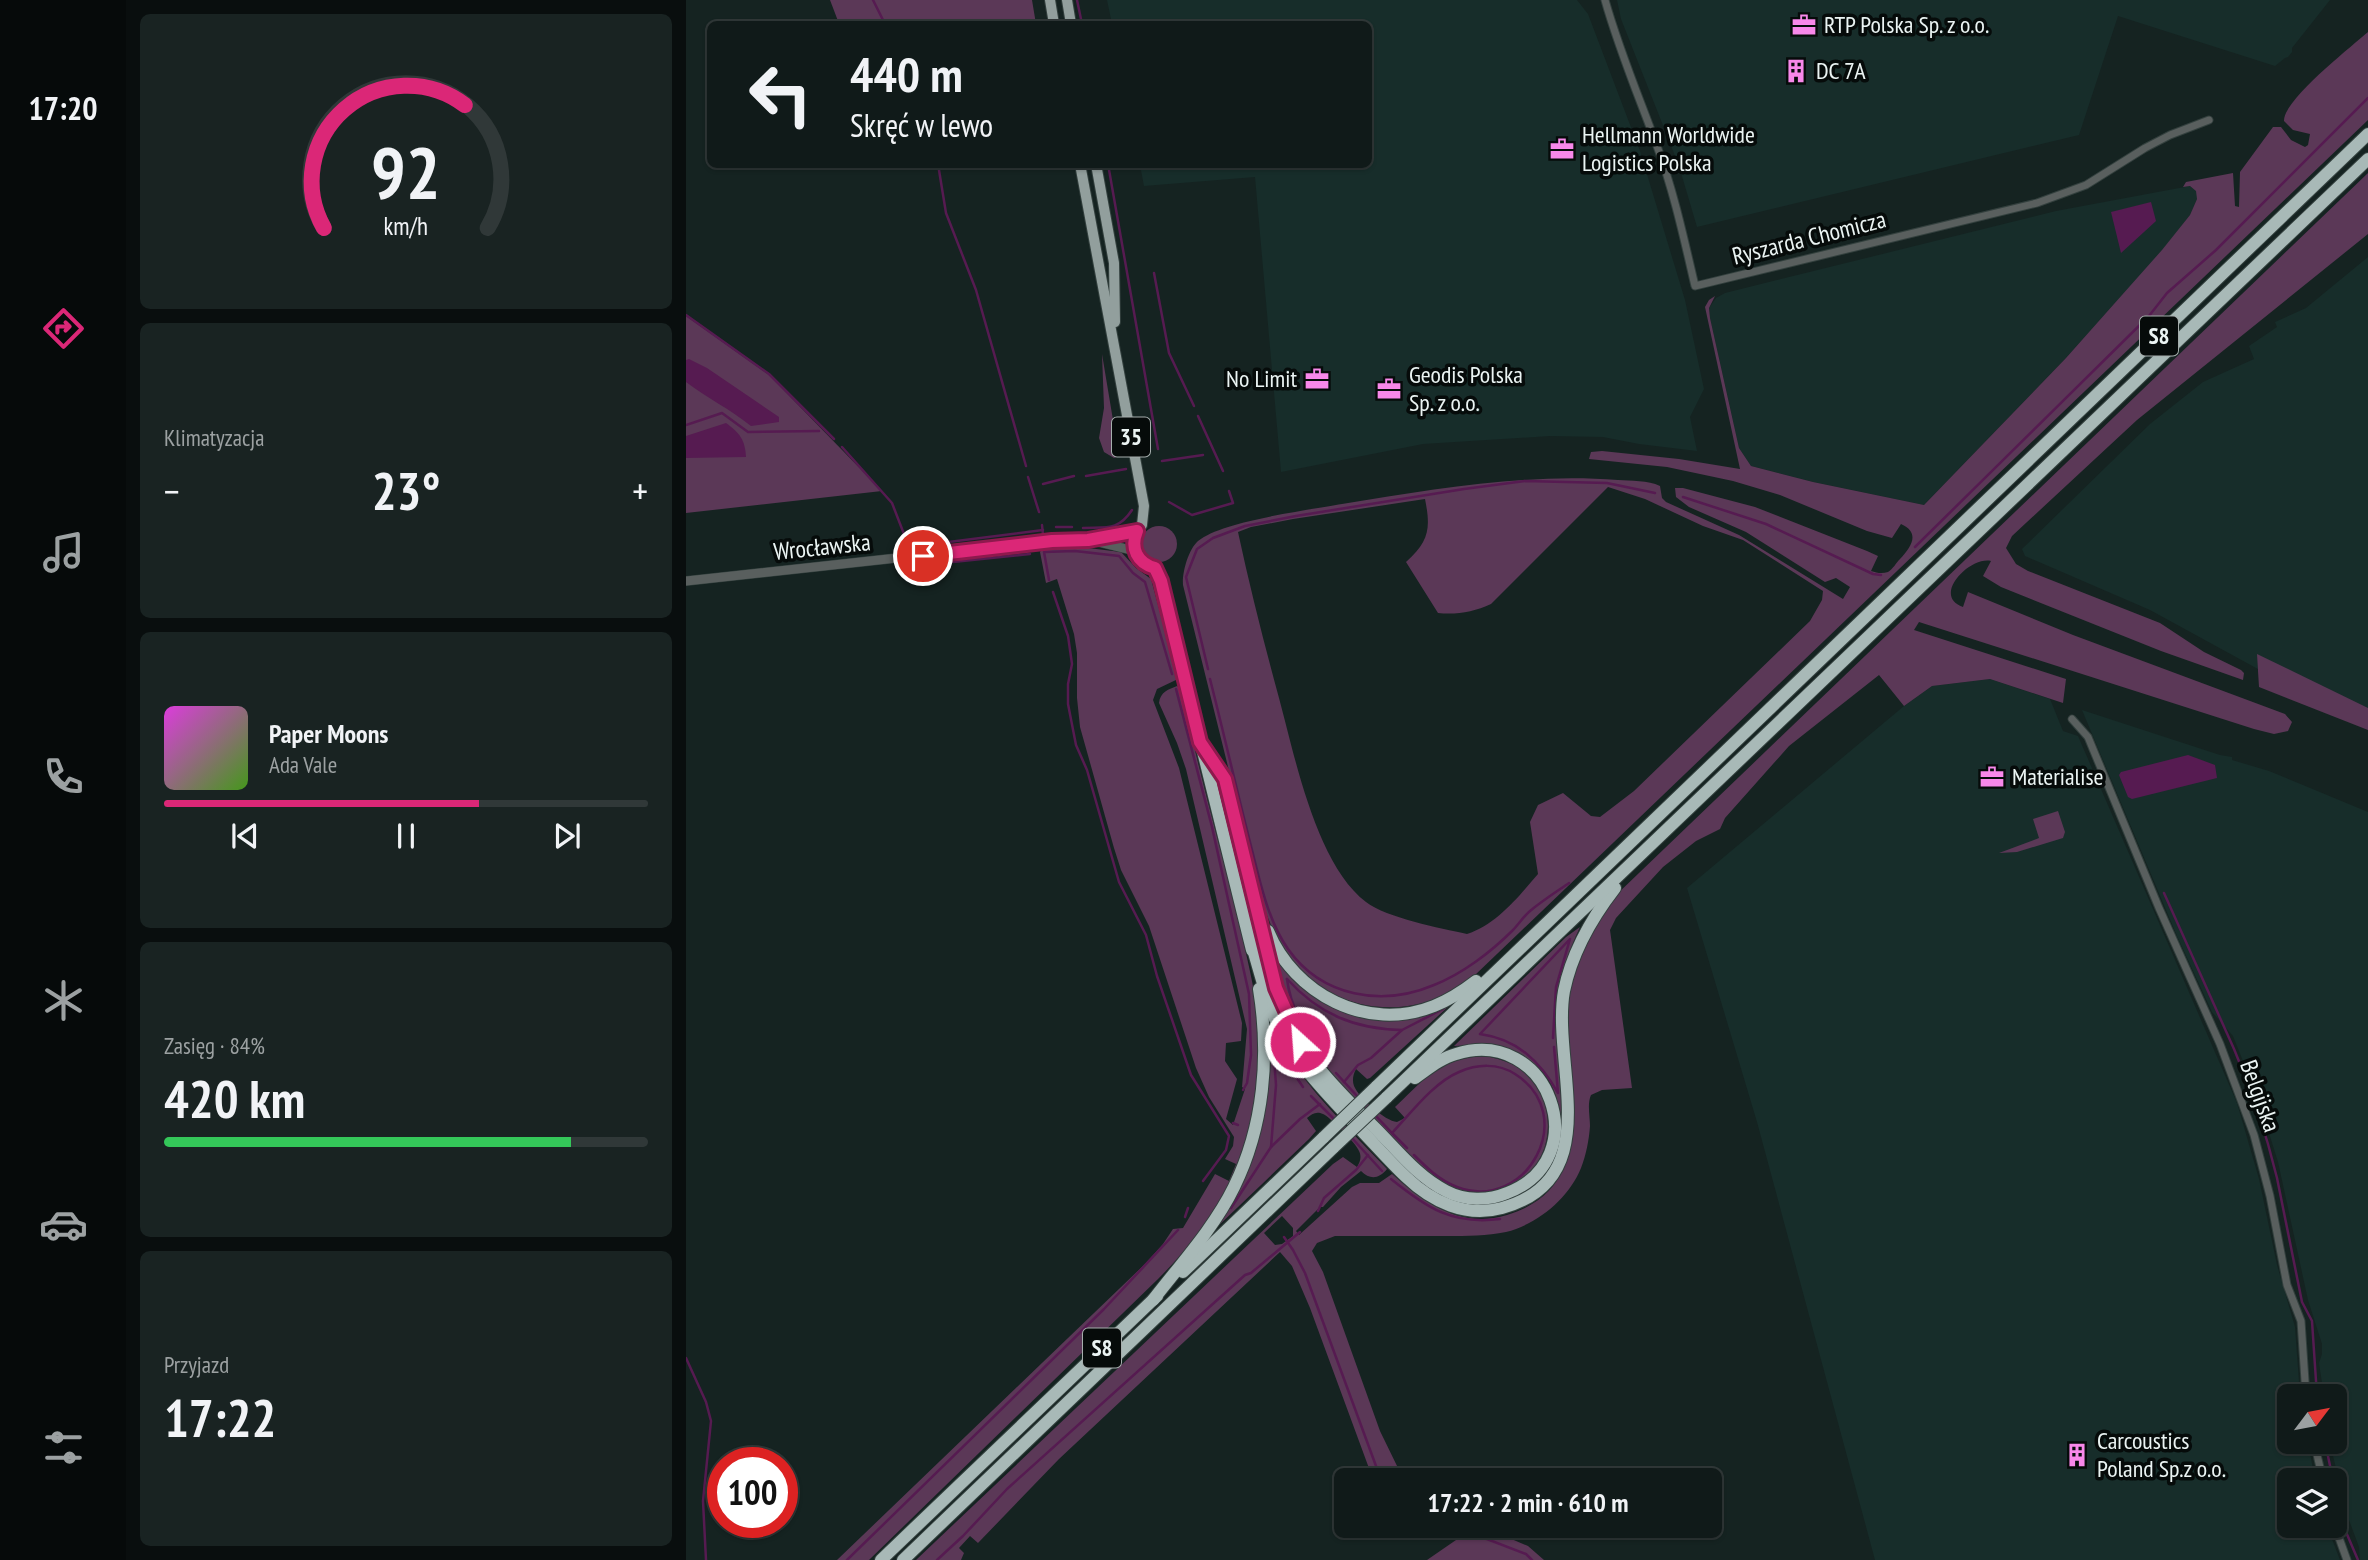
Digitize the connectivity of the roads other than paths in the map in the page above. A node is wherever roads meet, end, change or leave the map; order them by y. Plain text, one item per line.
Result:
1 (1050, 0) edge
2 (1067, 0) edge
3 (1605, 0) edge
4 (1054, 21) edge
5 (1070, 21) edge
6 (2209, 120) dead end
7 (2367, 135) edge
8 (2368, 160) edge
9 (1081, 168) edge
10 (1097, 168) edge
11 (1115, 349) junction
12 (1137, 531) junction
13 (1088, 540) junction
14 (1135, 551) junction
15 (1155, 568) joint
16 (686, 581) edge
17 (2072, 719) dead end
18 (1200, 742) junction
19 (1639, 857) junction
20 (1253, 891) junction
21 (1571, 898) junction
22 (1251, 943) junction
23 (1386, 1098) junction
24 (1153, 1300) junction
25 (2305, 1384) edge
26 (2339, 1538) edge
27 (881, 1560) edge
28 (903, 1560) edge
29 (2347, 1560) edge

1 - 4 main road
2 - 5 main road
3 - 6 street, Ryszarda Chomicza
7 - 21 highway, S8
8 - 19 highway, S8
9 - 11 main road, 35
10 - 11 main road, 35
11 - 12 main road, 35
12 - 13 street
12 - 14 main road, 35
13 - 14 street
13 - 16 street, Wrocławska
14 - 15 main road
15 - 18 highway
17 - 25 street, Belgijska
18 - 20 highway
18 - 22 highway
19 - 22 highway
19 - 23 highway, S8
20 - 21 highway
20 - 23 highway
21 - 24 highway, S8, bridge
22 - 24 highway
23 - 28 highway, S8, bridge
24 - 27 highway, S8
26 - 29 street

